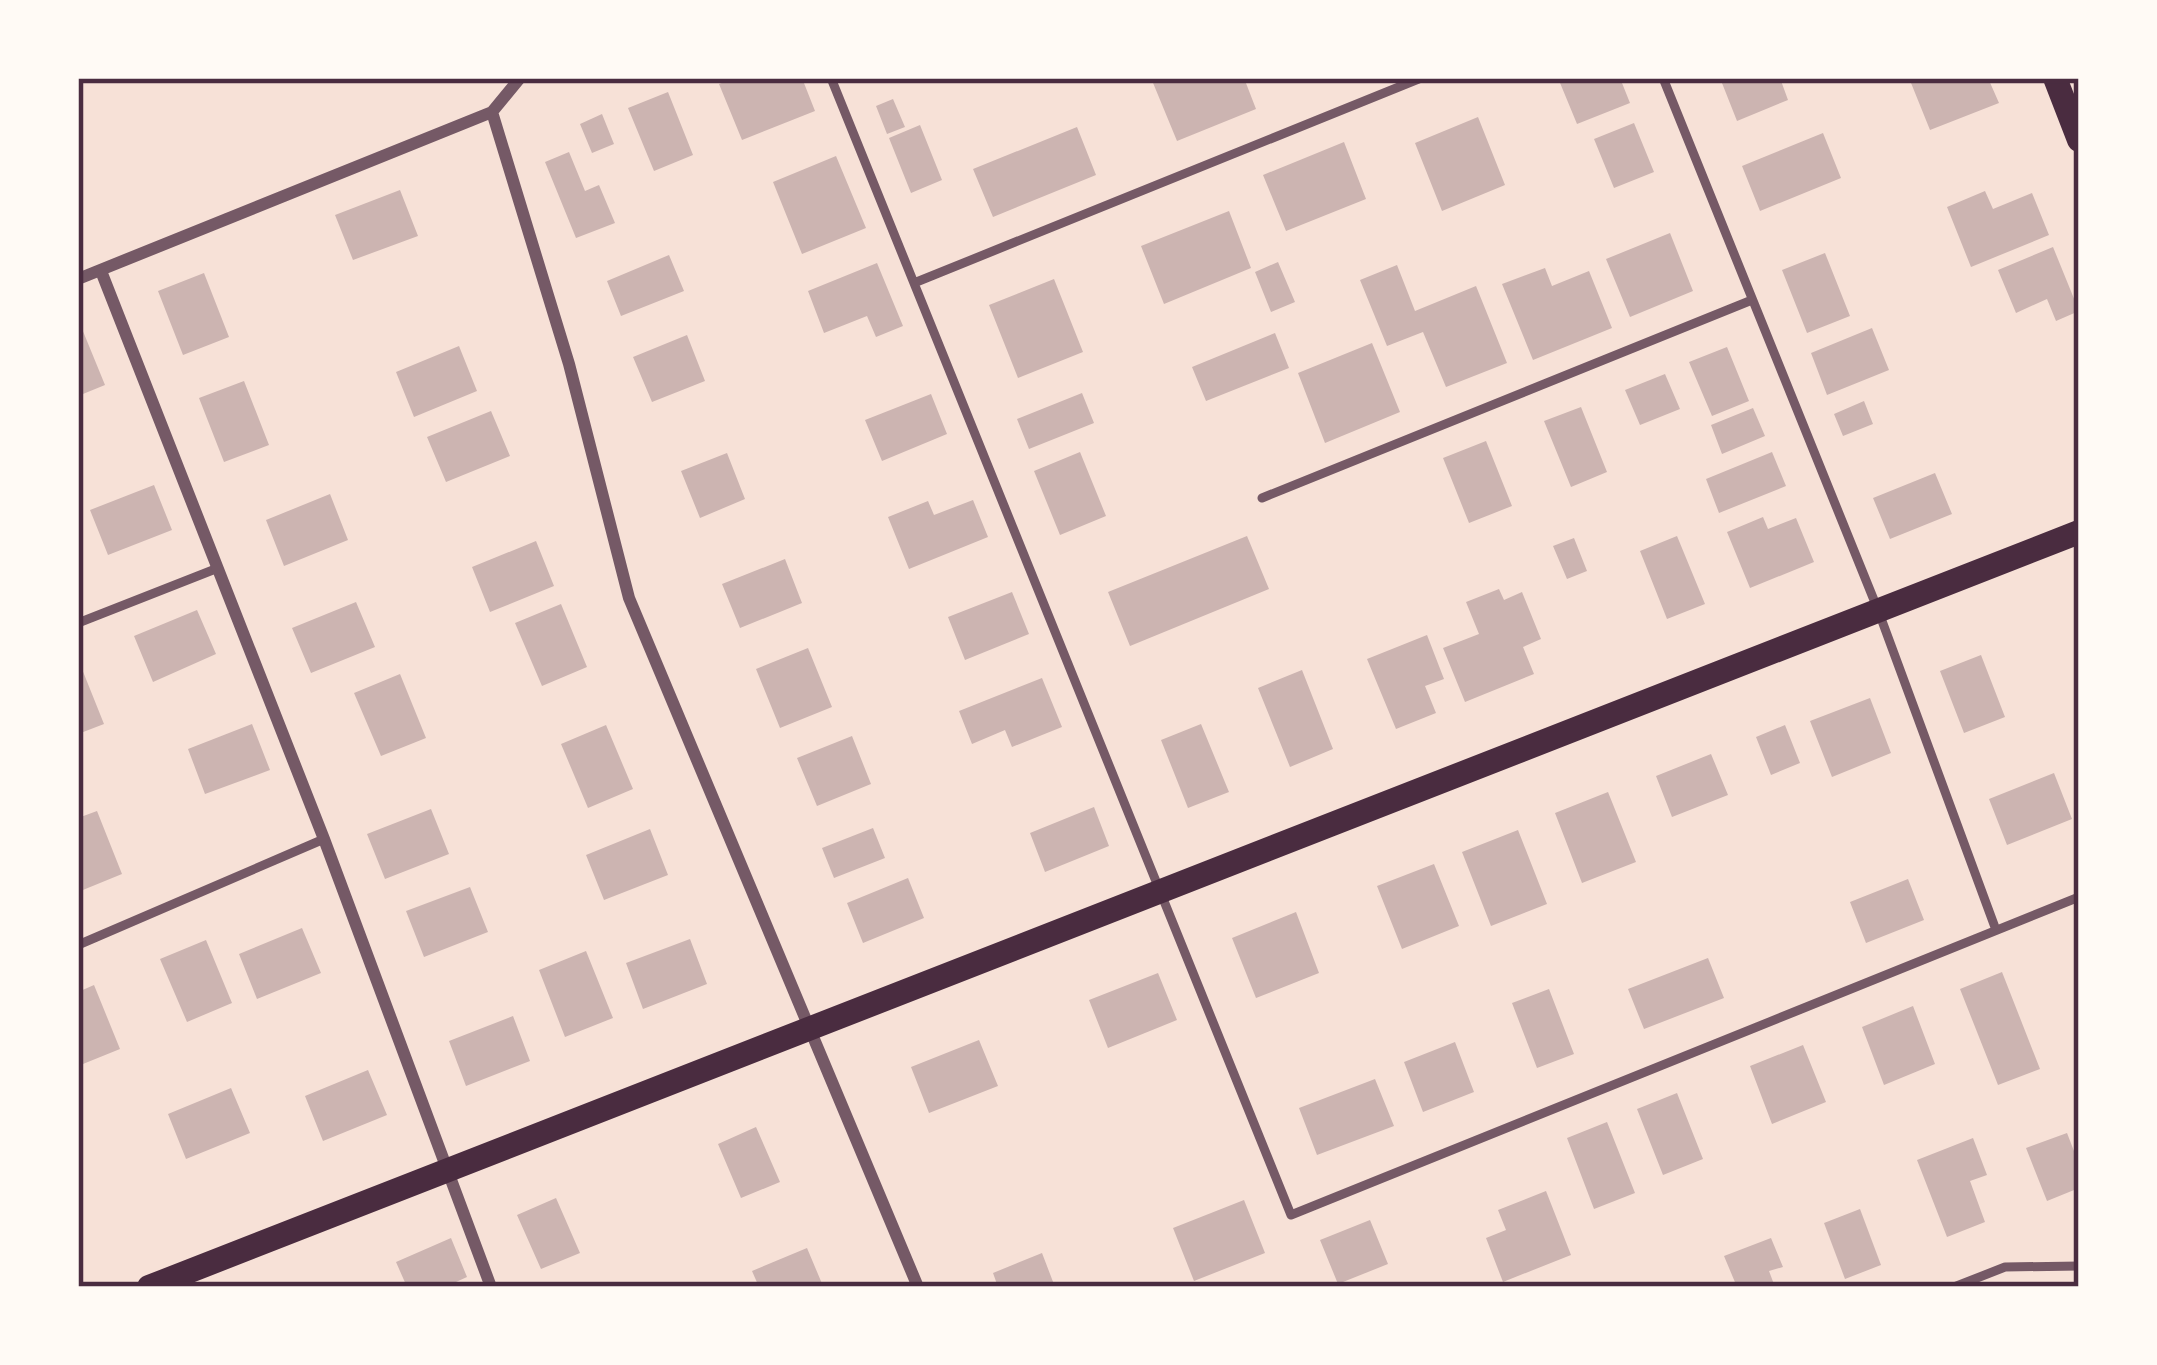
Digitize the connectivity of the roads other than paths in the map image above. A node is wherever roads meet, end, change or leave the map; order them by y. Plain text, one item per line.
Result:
1 (520, 78) edge
2 (831, 78) edge
3 (1421, 78) edge
4 (1663, 78) edge
5 (2055, 78) edge
6 (492, 112) junction
7 (2079, 140) edge
8 (100, 271) junction
9 (78, 280) edge
10 (914, 283) junction
11 (1753, 300) junction
12 (1262, 498) dead end
13 (2079, 532) edge
14 (218, 568) junction
15 (1878, 610) junction
16 (78, 622) edge
17 (323, 839) junction
18 (1160, 892) junction
19 (2079, 897) edge
20 (1996, 930) junction
21 (78, 945) edge
22 (812, 1028) junction
23 (448, 1170) junction
24 (2079, 1266) edge
25 (149, 1287) edge
26 (491, 1287) edge
27 (918, 1287) edge
28 (1954, 1287) edge

1 - 6 street
2 - 10 lane
3 - 10 lane
4 - 11 lane
5 - 7 main road
6 - 8 street
6 - 22 street
8 - 9 street
8 - 14 street
10 - 18 lane
11 - 12 lane
11 - 15 lane
13 - 15 main road
14 - 16 lane
14 - 17 street
15 - 18 main road
15 - 20 lane
17 - 21 lane
17 - 23 street
18 - 20 lane
18 - 22 main road
19 - 20 lane
22 - 23 main road
22 - 27 street
23 - 25 main road
23 - 26 street
24 - 28 lane

